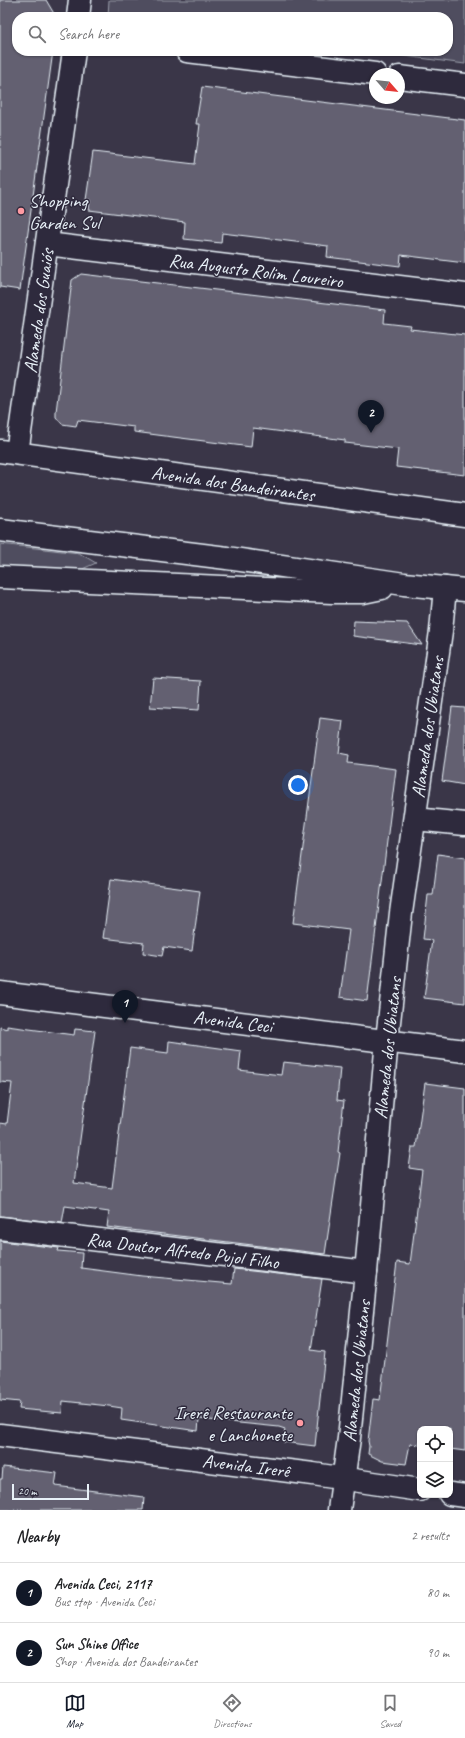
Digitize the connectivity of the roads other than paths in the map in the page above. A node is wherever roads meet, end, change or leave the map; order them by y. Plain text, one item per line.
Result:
1 (80, 0) edge
2 (79, 12) edge
3 (73, 56) edge
4 (228, 56) edge
5 (369, 73) edge
6 (405, 78) edge
7 (465, 85) edge
8 (46, 244) junction
9 (465, 295) edge
10 (8, 452) edge
11 (465, 515) edge
12 (0, 530) edge
13 (0, 577) edge
14 (404, 584) junction
15 (455, 589) edge
16 (414, 819) junction
17 (465, 824) edge
18 (0, 993) edge
19 (387, 1040) junction
20 (465, 1051) edge
21 (0, 1228) edge
22 (366, 1272) junction
23 (0, 1435) edge
24 (343, 1479) junction
25 (417, 1490) edge
26 (453, 1494) edge
27 (465, 1496) edge
28 (339, 1510) edge

1 - 2 main road
3 - 8 main road, Alameda dos Guaiós
4 - 5 main road
6 - 7 main road
8 - 9 main road, Rua Augusto Rolim Loureiro
8 - 10 main road, Alameda dos Guaiós
10 - 11 main road, Avenida dos Bandeirantes
12 - 14 main road
13 - 14 main road
14 - 15 main road
15 - 16 main road, Alameda dos Ubiatans
16 - 17 main road
16 - 19 main road, Alameda dos Ubiatans
18 - 19 main road, Avenida Ceci
19 - 20 main road, Avenida Ceci
19 - 22 main road, Alameda dos Ubiatans
21 - 22 main road, Rua Doutor Alfredo Pujol Filho
22 - 24 main road, Alameda dos Ubiatans
23 - 24 main road, Avenida Irerê
24 - 25 main road, Avenida Irerê
24 - 28 main road, Alameda dos Ubiatans
26 - 27 main road

